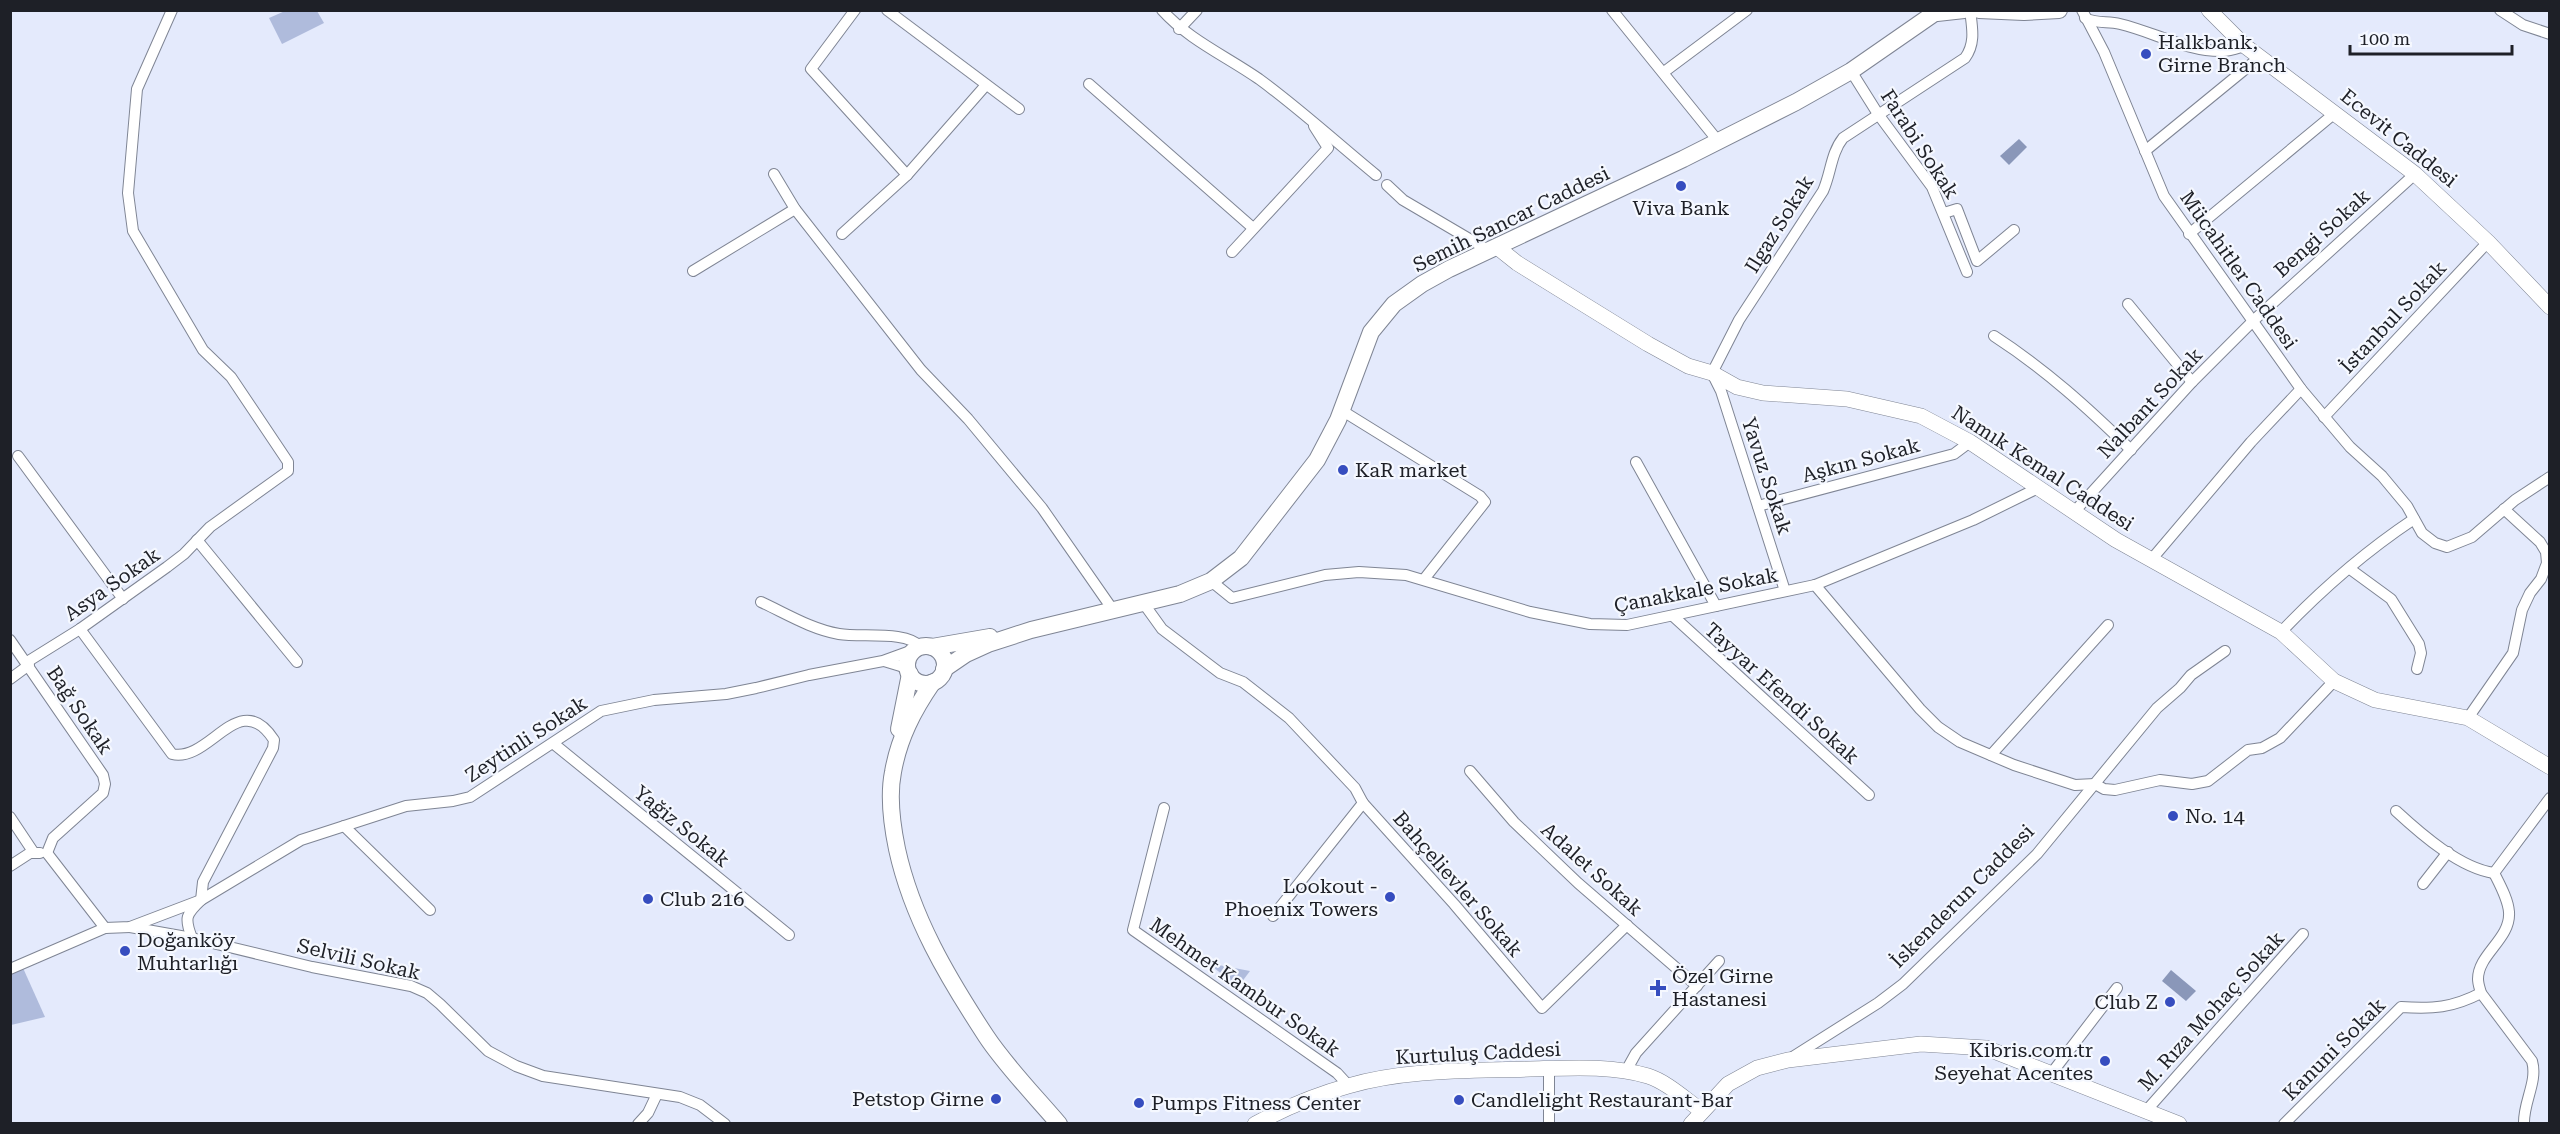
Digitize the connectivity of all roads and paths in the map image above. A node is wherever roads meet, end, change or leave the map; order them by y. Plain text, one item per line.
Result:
1 (172, 10) edge
2 (855, 10) edge
3 (887, 10) edge
4 (1162, 10) edge
5 (1197, 10) edge
6 (1612, 10) edge
7 (1748, 10) edge
8 (1963, 10) edge
9 (1970, 10) edge
10 (1979, 10) edge
11 (2059, 10) edge
12 (2500, 10) edge
13 (2210, 11) edge
14 (1938, 12) edge
15 (2083, 14) edge
16 (1179, 29) junction
17 (2550, 34) edge
18 (2245, 46) junction
19 (2259, 57) junction
20 (1851, 71) junction
21 (1664, 72) junction
22 (1089, 84) dead end
23 (986, 85) junction
24 (1019, 110) dead end
25 (2335, 113) junction
26 (1878, 114) junction
27 (1310, 118) junction
28 (1718, 141) junction
29 (2145, 151) junction
30 (774, 174) dead end
31 (2415, 174) junction
32 (907, 175) junction
33 (1376, 175) dead end
34 (1387, 184) dead end
35 (795, 209) junction
36 (1944, 213) junction
37 (1253, 228) junction
38 (2014, 230) dead end
39 (842, 234) dead end
40 (2189, 234) junction
41 (2488, 242) junction
42 (1493, 248) junction
43 (1232, 252) dead end
44 (693, 271) dead end
45 (1967, 272) dead end
46 (2548, 301) edge
47 (2128, 304) dead end
48 (2254, 320) junction
49 (1995, 336) dead end
50 (1712, 373) junction
51 (2192, 382) junction
52 (2301, 389) junction
53 (1341, 410) junction
54 (2324, 417) junction
55 (1970, 442) junction
56 (2131, 450) junction
57 (18, 456) dead end
58 (1636, 462) dead end
59 (2550, 477) edge
60 (2038, 488) junction
61 (1758, 506) junction
62 (2504, 509) junction
63 (2074, 512) junction
64 (2414, 519) junction
65 (197, 540) junction
66 (2151, 560) junction
67 (2350, 569) junction
68 (1425, 578) junction
69 (1211, 581) junction
70 (2545, 581) edge
71 (1815, 585) junction
72 (1785, 591) junction
73 (123, 598) junction
74 (761, 602) dead end
75 (1144, 604) junction
76 (1716, 606) junction
77 (1113, 610) junction
78 (1673, 616) junction
79 (2108, 625) dead end
80 (80, 629) junction
81 (2281, 632) junction
82 (1009, 637) junction
83 (10, 640) edge
84 (923, 647) junction
85 (2226, 651) dead end
86 (883, 661) junction
87 (297, 662) dead end
88 (28, 663) junction
89 (2417, 669) dead end
90 (908, 671) junction
91 (938, 676) junction
92 (10, 679) edge
93 (2334, 681) junction
94 (2468, 718) junction
95 (554, 744) junction
96 (899, 748) junction
97 (1991, 755) junction
98 (2550, 767) edge
99 (1470, 771) dead end
100 (2095, 784) junction
101 (1869, 795) dead end
102 (2550, 798) edge
103 (1363, 803) junction
104 (1164, 808) dead end
105 (2396, 812) dead end
106 (10, 817) edge
107 (344, 826) junction
108 (2448, 852) junction
109 (34, 853) junction
110 (47, 853) junction
111 (10, 866) edge
112 (2494, 873) junction
113 (2423, 884) dead end
114 (201, 900) junction
115 (430, 910) dead end
116 (1273, 916) dead end
117 (1628, 925) junction
118 (130, 927) junction
119 (105, 928) junction
120 (2303, 934) dead end
121 (789, 935) dead end
122 (192, 938) junction
123 (1719, 961) dead end
124 (10, 969) edge
125 (1697, 986) junction
126 (2117, 988) dead end
127 (2481, 993) junction
128 (1788, 1060) junction
129 (1549, 1069) junction
130 (1626, 1071) junction
131 (2051, 1074) junction
132 (1349, 1086) junction
133 (657, 1094) junction
134 (1702, 1111) junction
135 (2146, 1111) junction
136 (638, 1124) edge
137 (725, 1124) edge
138 (1059, 1124) edge
139 (1255, 1124) edge
140 (1549, 1124) edge
141 (1691, 1124) edge
142 (2179, 1124) edge
143 (2284, 1124) edge
144 (2524, 1124) edge

1 - 65 street, Asya Sokak
2 - 32 street
3 - 23 street
4 - 16 street
5 - 16 street
6 - 21 street
7 - 21 street
8 - 14 main road, Semih Sancar Caddesi
9 - 26 street, Ilgaz Sokak
10 - 11 main road
12 - 17 street
13 - 18 street, Ecevit Caddesi
14 - 20 main road, Semih Sancar Caddesi
15 - 18 street
15 - 29 street, Mücahitler Caddesi
16 - 27 street
18 - 19 street, Ecevit Caddesi
19 - 25 street, Ecevit Caddesi
19 - 29 street
20 - 26 street, Farabi Sokak
20 - 28 main road, Semih Sancar Caddesi
21 - 28 street
22 - 37 street
23 - 24 street
23 - 32 street
25 - 31 street, Ecevit Caddesi
25 - 40 street
26 - 36 street, Farabi Sokak
26 - 50 street, Ilgaz Sokak
27 - 33 street
27 - 37 street
28 - 42 main road, Semih Sancar Caddesi
29 - 40 street, Mücahitler Caddesi
30 - 35 street
31 - 41 street, Ecevit Caddesi
31 - 48 street, Bengi Sokak
32 - 39 street
34 - 42 street
35 - 44 street
35 - 77 street
36 - 38 street
36 - 45 street, Farabi Sokak
37 - 43 street
40 - 48 street, Mücahitler Caddesi
41 - 46 street, Ecevit Caddesi
41 - 54 street, İstanbul Sokak
42 - 50 street, Namık Kemal Caddesi
42 - 53 main road, Semih Sancar Caddesi
47 - 51 street
48 - 51 street, Nalbant Sokak
48 - 52 street, Mücahitler Caddesi
49 - 56 street
50 - 55 street, Namık Kemal Caddesi
50 - 61 street, Yavuz Sokak
51 - 56 street, Nalbant Sokak
52 - 54 street, Mücahitler Caddesi
52 - 66 street
53 - 68 street
53 - 69 main road, Semih Sancar Caddesi
54 - 64 street, Mücahitler Caddesi
55 - 60 street, Namık Kemal Caddesi
55 - 61 street, Aşkın Sokak
56 - 63 street, Nalbant Sokak
57 - 73 street
58 - 76 street
59 - 62 street
60 - 63 street, Namık Kemal Caddesi
60 - 71 street, Çanakkale Sokak
61 - 72 street, Yavuz Sokak
62 - 64 street, Mücahitler Caddesi
62 - 70 street
63 - 66 street, Namık Kemal Caddesi
64 - 67 street
65 - 73 street, Asya Sokak
65 - 87 street
66 - 81 street, Namık Kemal Caddesi
67 - 81 street
67 - 89 street
68 - 69 street, Çanakkale Sokak
68 - 78 street, Çanakkale Sokak
69 - 75 main road, Semih Sancar Caddesi
70 - 94 street
71 - 72 street, Çanakkale Sokak
71 - 97 street
72 - 76 street, Çanakkale Sokak
73 - 80 street, Asya Sokak
74 - 84 street
75 - 77 main road, Semih Sancar Caddesi
75 - 103 street
76 - 78 street, Çanakkale Sokak
77 - 82 main road, Semih Sancar Caddesi
78 - 101 street, Tayyar Efendi Sokak
79 - 97 street
80 - 88 street, Asya Sokak
80 - 114 street
81 - 93 street, Namık Kemal Caddesi
82 - 84 main road, Semih Sancar Caddesi
82 - 91 main road, Semih Sancar Caddesi
83 - 88 street, Bağ Sokak
84 - 86 street, Zeytinli Sokak
84 - 90 main road, Semih Sancar Caddesi
84 - 91 main road
85 - 100 street, İskenderun Caddesi
86 - 90 street
86 - 95 street, Zeytinli Sokak
88 - 92 street, Asya Sokak
88 - 110 street, Bağ Sokak
90 - 91 main road
90 - 96 main road, Semih Sancar Caddesi
91 - 96 main road, Semih Sancar Caddesi
93 - 94 street, Namık Kemal Caddesi
93 - 100 street
94 - 98 street, Namık Kemal Caddesi
95 - 107 street, Zeytinli Sokak
95 - 121 street, Yağiz Sokak
96 - 138 main road, Semih Sancar Caddesi
97 - 100 street
99 - 117 street, Adalet Sokak
100 - 128 street, İskenderun Caddesi
102 - 112 street
103 - 116 street
103 - 117 street, Bahçelievler Sokak
104 - 132 street, Mehmet Kambur Sokak
105 - 108 street
106 - 109 street
107 - 114 street, Zeytinli Sokak
107 - 115 street
108 - 112 street
108 - 113 street
109 - 110 street
109 - 111 street
110 - 119 street
112 - 127 street
114 - 118 street, Zeytinli Sokak
114 - 122 street
117 - 125 street, Adalet Sokak
118 - 119 street, Zeytinli Sokak
118 - 122 street, Selvili Sokak
119 - 124 street
120 - 135 street, M. Rıza Mohaç Sokak
122 - 133 street, Selvili Sokak
123 - 125 street
125 - 130 street
126 - 131 street
127 - 143 street, Kanuni Sokak
127 - 144 street
128 - 131 street
128 - 134 street, İskenderun Caddesi
129 - 130 street, Kurtuluş Caddesi
129 - 132 street, Kurtuluş Caddesi
129 - 140 street
130 - 134 street, Kurtuluş Caddesi
131 - 135 street
132 - 139 street, Kurtuluş Caddesi
133 - 136 street
133 - 137 street, Selvili Sokak
134 - 141 street, İskenderun Caddesi
135 - 142 street

